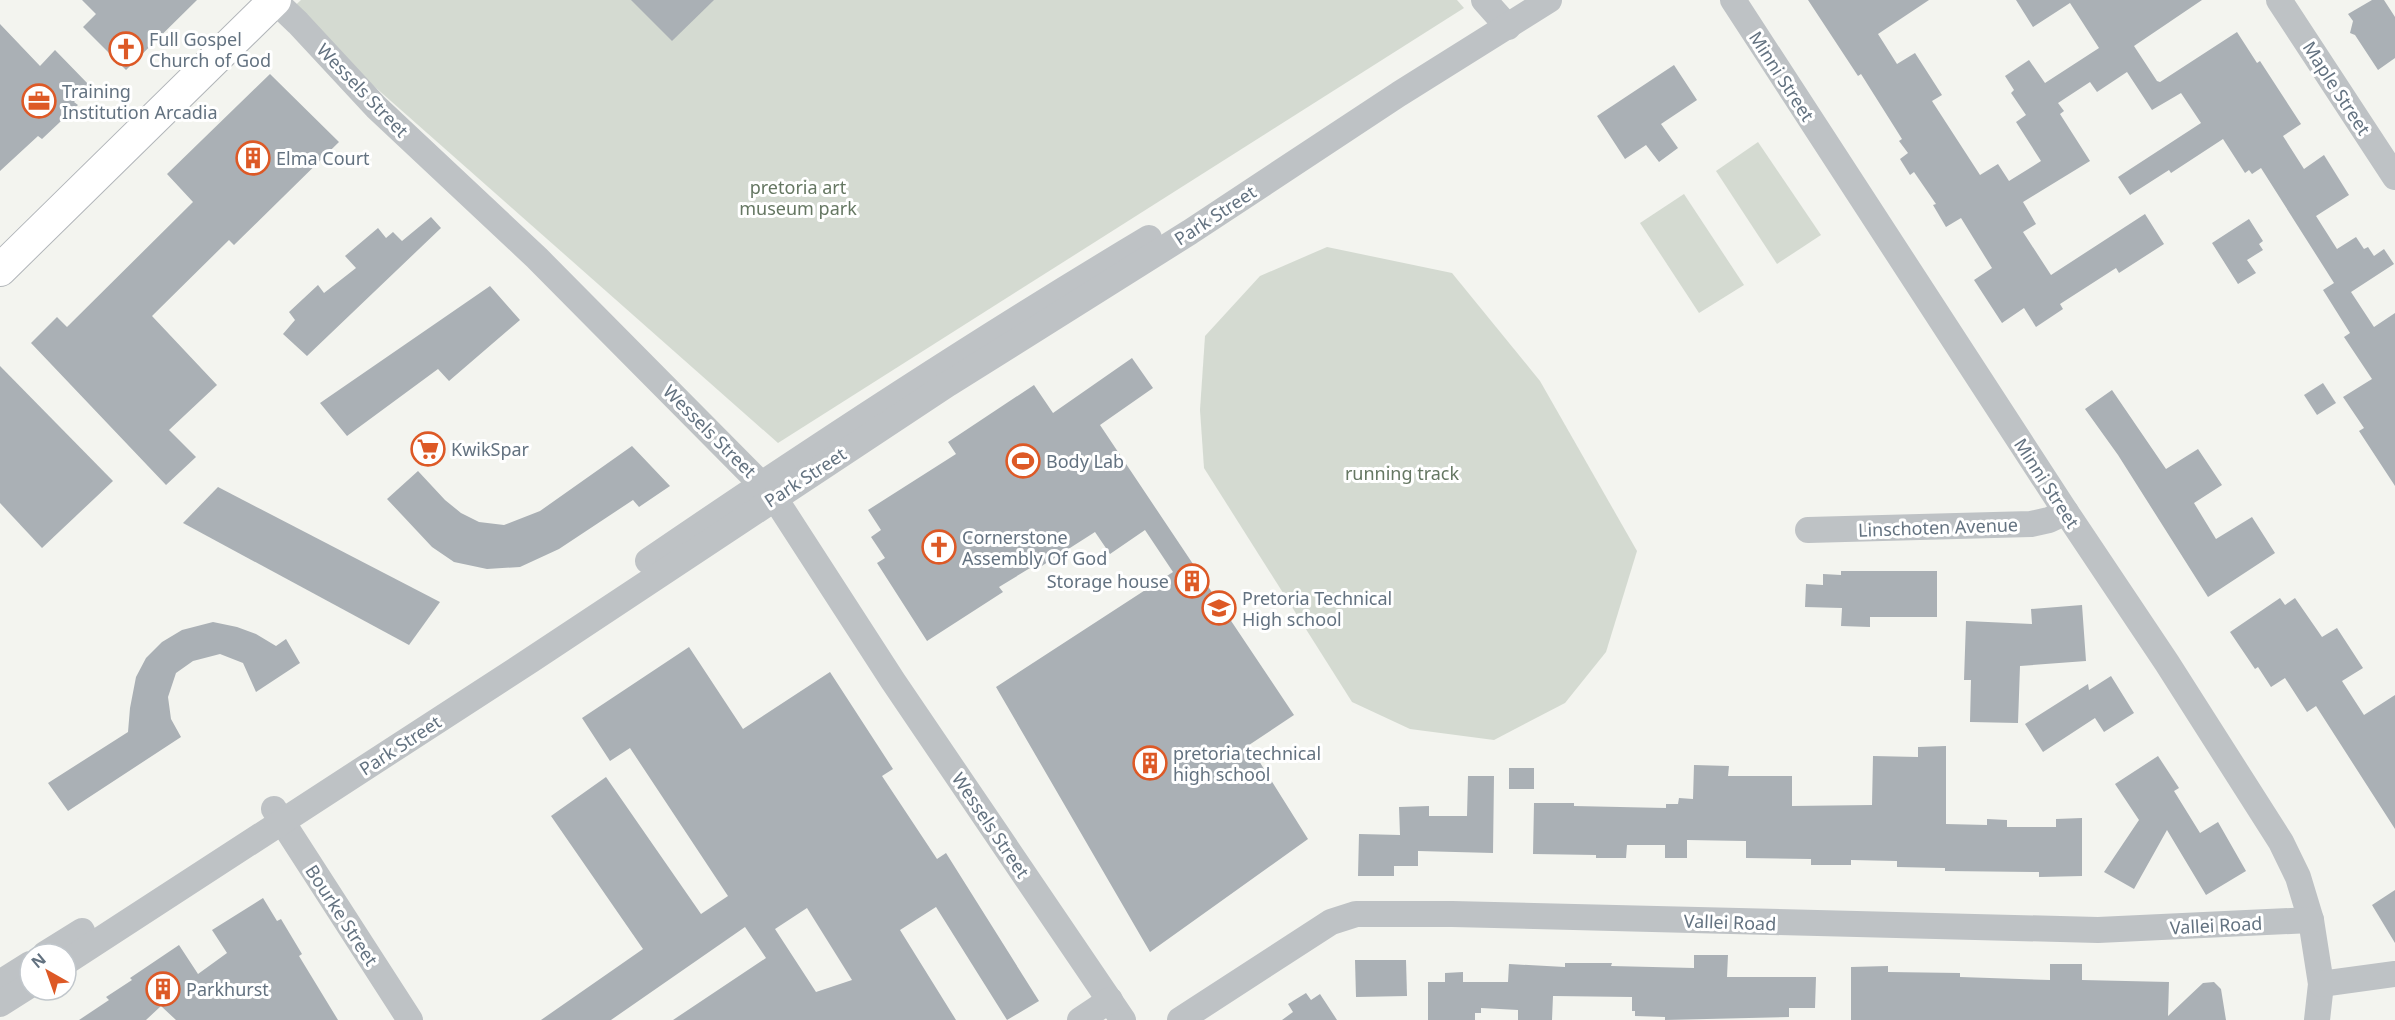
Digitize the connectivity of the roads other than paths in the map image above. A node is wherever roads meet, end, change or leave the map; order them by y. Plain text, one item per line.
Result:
1 (274, 0) edge
2 (1549, 0) edge
3 (1733, 0) edge
4 (2279, 0) edge
5 (1501, 10) edge
6 (2395, 177) edge
7 (0, 270) edge
8 (769, 490) junction
9 (2066, 512) junction
10 (1808, 530) dead end
11 (278, 816) junction
12 (2311, 920) junction
13 (65, 942) edge
14 (78, 954) edge
15 (18, 972) edge
16 (2395, 974) edge
17 (0, 983) edge
18 (2320, 984) junction
19 (18, 993) edge
20 (0, 1004) edge
21 (1117, 1010) edge
22 (410, 1020) edge
23 (1080, 1020) edge
24 (1180, 1020) edge
25 (2317, 1020) edge

1 - 7 main road
1 - 8 street, Wessels Street
2 - 5 street, Park Street
3 - 9 street, Minni Street
4 - 6 street, Maple Street
5 - 8 street, Park Street
8 - 11 street, Park Street
8 - 21 street, Wessels Street
9 - 10 street, Linschoten Avenue
9 - 12 street, Minni Street
11 - 13 street, Park Street
11 - 14 street, Park Street
11 - 22 street, Bourke Street
12 - 18 street, Minni Street
12 - 24 street, Vallei Road
15 - 17 street
16 - 18 street
18 - 25 street, Minni Street
19 - 20 street
21 - 23 street

